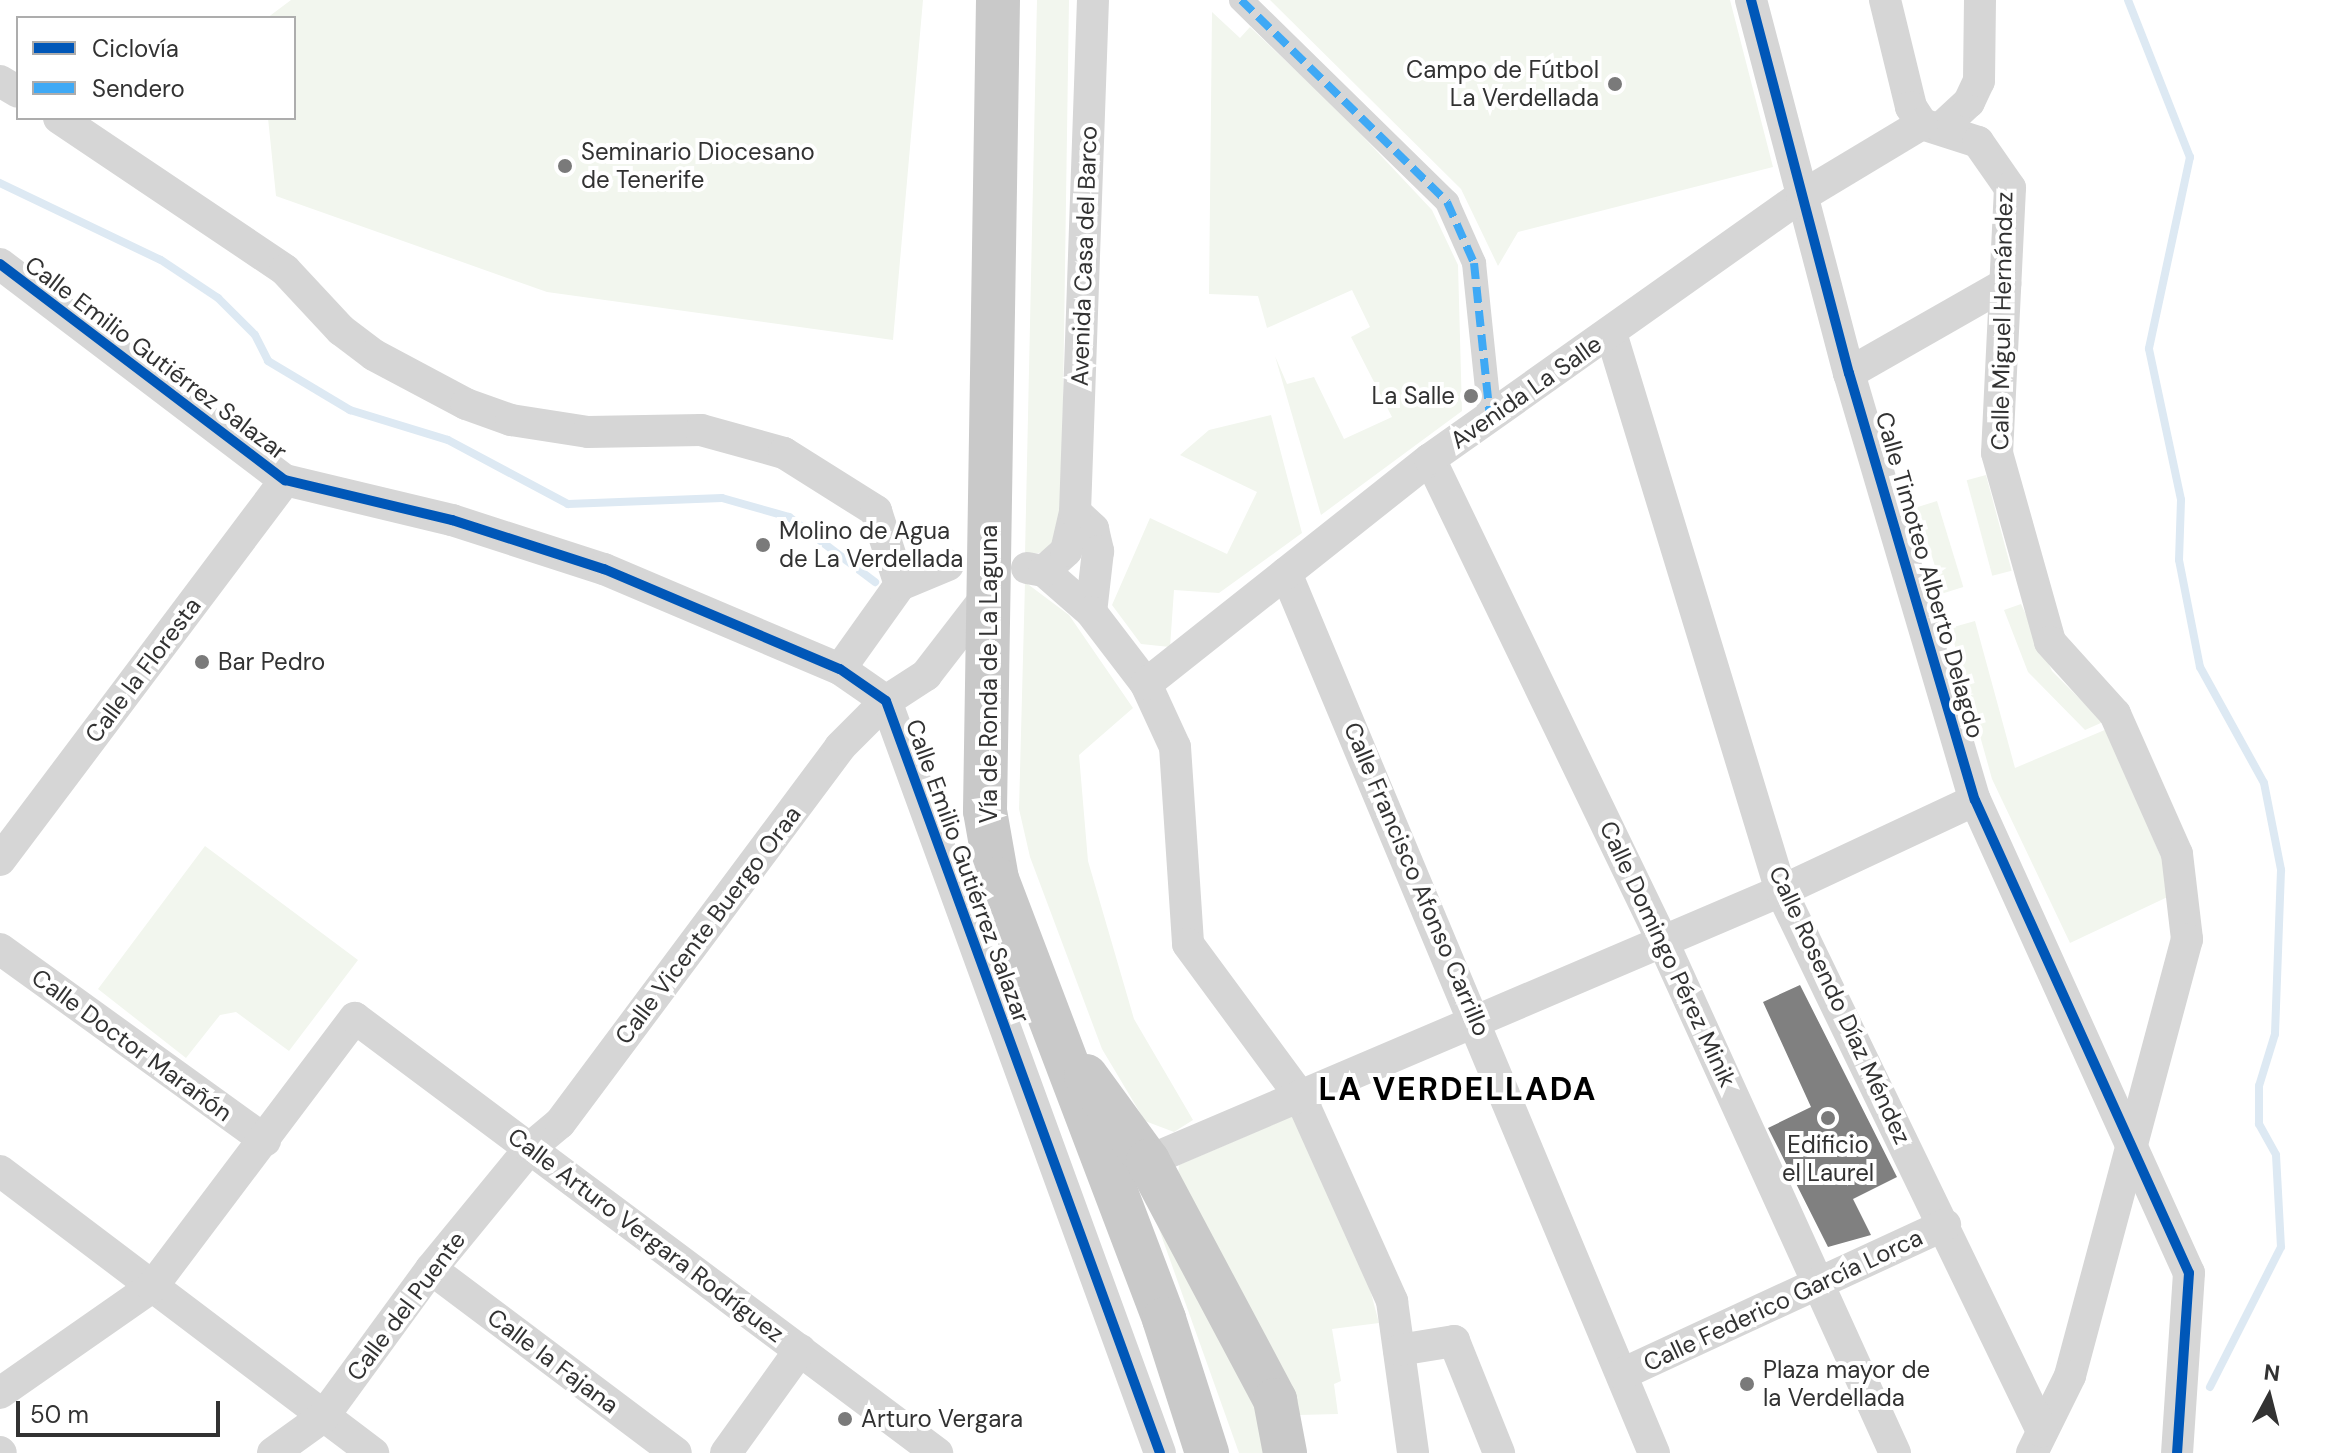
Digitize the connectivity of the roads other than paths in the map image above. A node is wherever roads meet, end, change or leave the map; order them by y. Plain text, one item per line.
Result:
1 (998, 0) edge
2 (1093, 0) edge
3 (1241, 0) edge
4 (1751, 0) edge
5 (1885, 0) edge
6 (1980, 0) edge
7 (62, 120) edge
8 (1931, 126) junction
9 (1802, 196) junction
10 (0, 264) edge
11 (2005, 284) junction
12 (1611, 333) junction
13 (1849, 373) junction
14 (1490, 418) junction
15 (1430, 459) junction
16 (285, 480) junction
17 (1075, 512) junction
18 (948, 565) dead end
19 (1286, 573) junction
20 (900, 585) junction
21 (987, 596) junction
22 (1091, 612) junction
23 (840, 669) junction
24 (1146, 684) junction
25 (886, 701) junction
26 (1975, 800) junction
27 (0, 860) edge
28 (1781, 891) junction
29 (1663, 942) junction
30 (0, 949) edge
31 (980, 969) junction
32 (1046, 1017) junction
33 (1477, 1020) junction
34 (1300, 1096) junction
35 (2132, 1138) junction
36 (265, 1140) junction
37 (530, 1148) junction
38 (1148, 1161) junction
39 (0, 1171) edge
40 (1945, 1225) junction
41 (431, 1269) junction
42 (1822, 1282) junction
43 (152, 1287) junction
44 (800, 1350) junction
45 (1399, 1350) junction
46 (1622, 1374) junction
47 (0, 1393) edge
48 (323, 1417) junction
49 (2037, 1442) edge
50 (273, 1453) edge
51 (373, 1453) edge
52 (676, 1453) edge
53 (726, 1453) edge
54 (937, 1453) edge
55 (1160, 1453) edge
56 (1207, 1453) edge
57 (1285, 1453) edge
58 (1413, 1453) edge
59 (1499, 1453) edge
60 (1654, 1453) edge
61 (1895, 1453) edge
62 (2177, 1453) edge

1 - 21 main road, Vía de Ronda de La Laguna
2 - 17 street, Avenida Casa del Barco
3 - 14 street
4 - 9 street, Calle Timoteo Alberto Delagdo
5 - 8 street
6 - 8 street, Avenida La Salle
7 - 20 street
8 - 9 street, Avenida La Salle
8 - 11 street, Calle Miguel Hernández
9 - 12 street, Avenida La Salle
9 - 13 street, Calle Timoteo Alberto Delagdo
10 - 16 street, Calle Emilio Gutiérrez Salazar
11 - 13 street
11 - 35 street, Calle Miguel Hernández
12 - 14 street, Avenida La Salle
12 - 28 street, Calle Rosendo Díaz Méndez
13 - 26 street, Calle Timoteo Alberto Delagdo
14 - 15 street, Avenida La Salle
15 - 19 street, Avenida La Salle
15 - 29 street, Calle Domingo Pérez Minik
16 - 23 street, Calle Emilio Gutiérrez Salazar
16 - 27 street, Calle la Floresta
17 - 22 street
17 - 22 street, Avenida Casa del Barco
18 - 20 street
19 - 24 street, Avenida La Salle
19 - 33 street, Calle Francisco Afonso Carrillo
20 - 23 street
21 - 25 street, Calle Vicente Buergo Oraa
21 - 32 main road, Vía de Ronda de La Laguna
22 - 24 street
23 - 25 street, Calle Emilio Gutiérrez Salazar
24 - 34 street
25 - 31 street, Calle Emilio Gutiérrez Salazar
25 - 37 street, Calle Vicente Buergo Oraa
26 - 28 street
26 - 35 street, Calle Timoteo Alberto Delagdo
28 - 29 street
28 - 40 street, Calle Rosendo Díaz Méndez
29 - 33 street
29 - 42 street, Calle Domingo Pérez Minik
30 - 36 street, Calle Doctor Marañón
31 - 32 street
31 - 55 street, Calle Emilio Gutiérrez Salazar
32 - 38 main road
32 - 56 main road, Vía de Ronda de La Laguna
33 - 34 street
33 - 46 street, Calle Francisco Afonso Carrillo
34 - 38 street
34 - 45 street
35 - 49 street, Calle Miguel Hernández
35 - 62 street, Calle Timoteo Alberto Delagdo
36 - 37 street, Calle Arturo Vergara Rodríguez
36 - 43 street
37 - 41 street, Calle del Puente
37 - 44 street, Calle Arturo Vergara Rodríguez
38 - 57 main road
39 - 43 street
40 - 42 street, Calle Federico García Lorca
40 - 49 street, Calle Rosendo Díaz Méndez
41 - 48 street, Calle del Puente
41 - 52 street, Calle la Fajana
42 - 46 street, Calle Federico García Lorca
42 - 61 street, Calle Domingo Pérez Minik
43 - 47 street
43 - 48 street
44 - 53 street
44 - 54 street, Calle Arturo Vergara Rodríguez
45 - 58 street
45 - 59 street
46 - 60 street, Calle Francisco Afonso Carrillo
48 - 50 street, Calle del Puente
48 - 51 street

